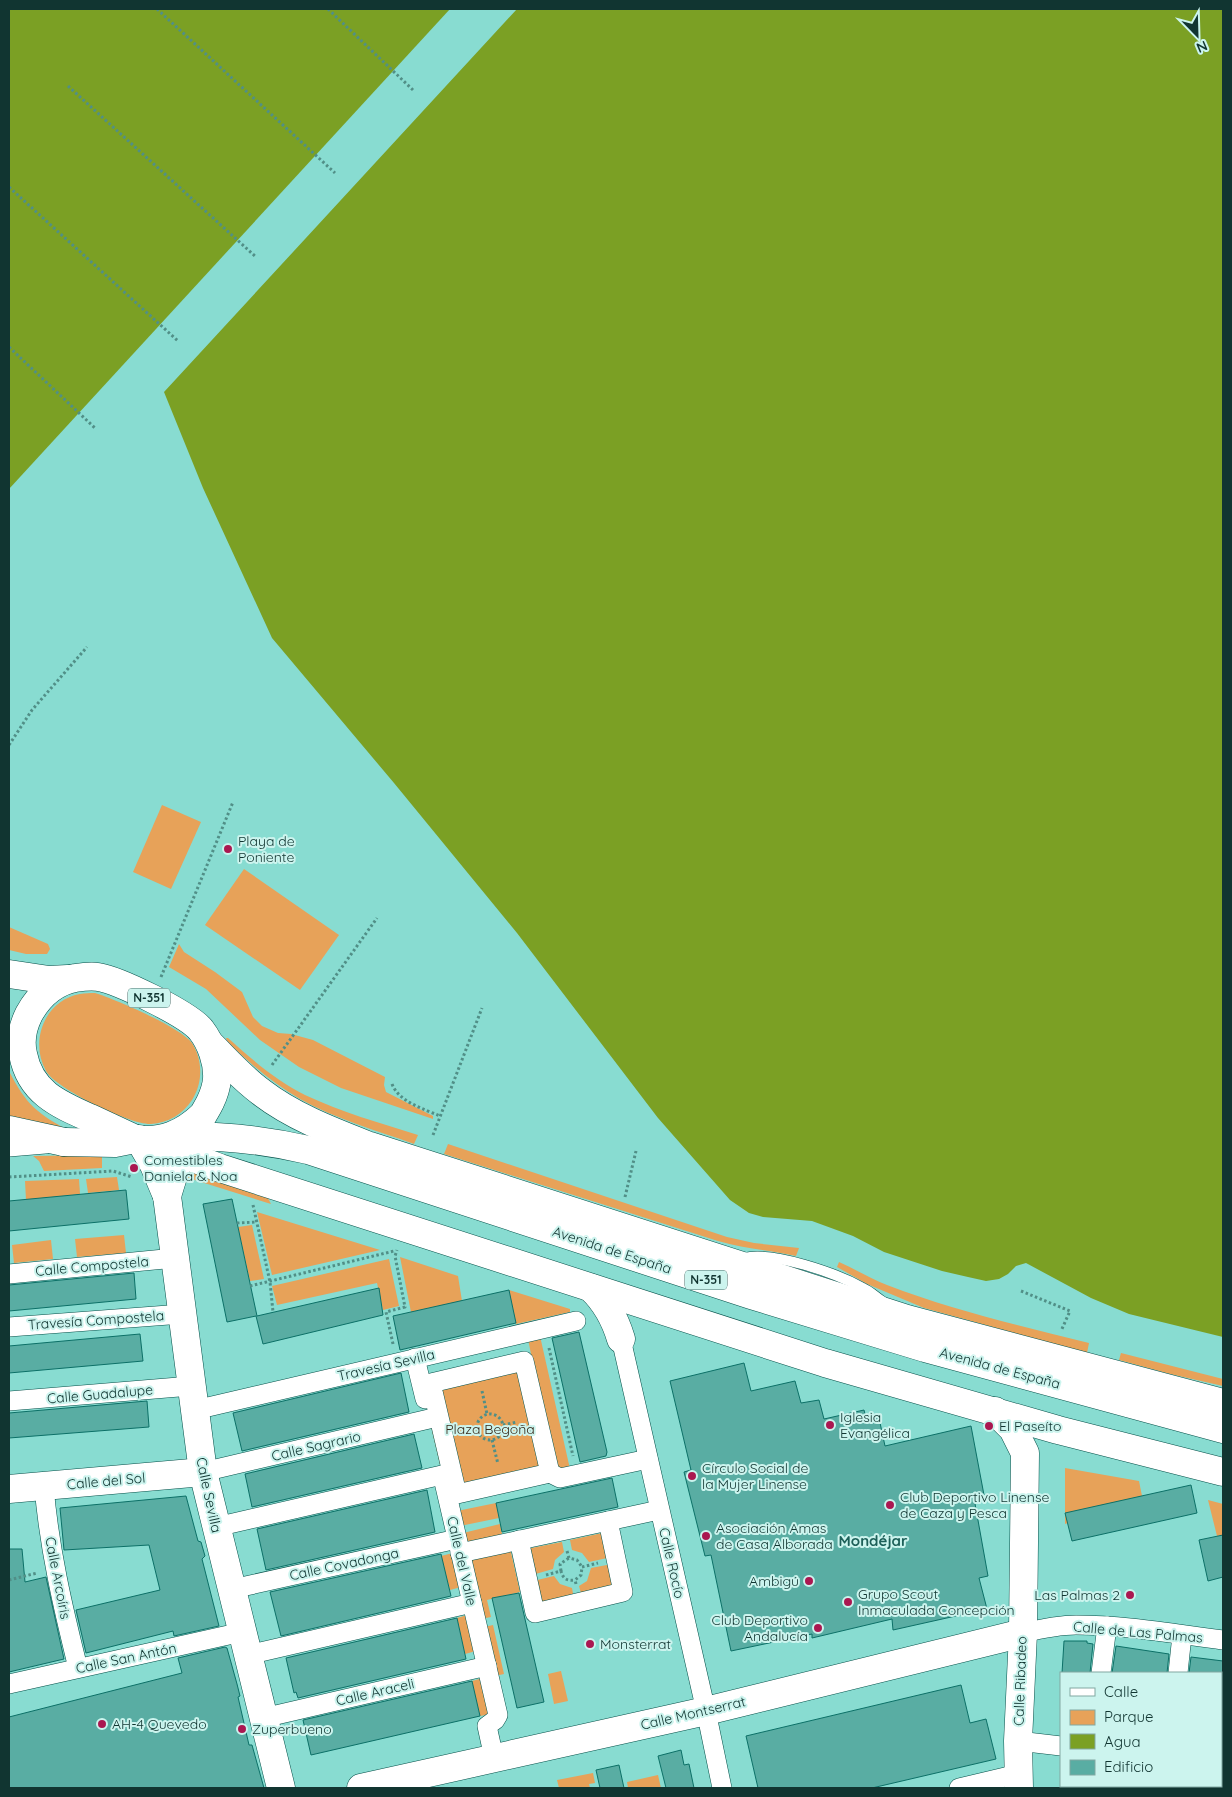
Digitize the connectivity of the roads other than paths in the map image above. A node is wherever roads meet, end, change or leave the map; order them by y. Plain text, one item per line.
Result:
1 (9, 974) edge
2 (74, 978) junction
3 (13, 1034) edge
4 (210, 1045) junction
5 (9, 1130) edge
6 (187, 1135) junction
7 (140, 1139) junction
8 (64, 1142) junction
9 (9, 1147) edge
10 (167, 1196) junction
11 (175, 1258) junction
12 (9, 1274) edge
13 (591, 1288) junction
14 (657, 1310) junction
15 (182, 1314) junction
16 (576, 1320) dead end
17 (9, 1327) edge
18 (523, 1333) junction
19 (621, 1339) junction
20 (415, 1358) junction
21 (524, 1361) junction
22 (426, 1381) junction
23 (193, 1398) junction
24 (9, 1401) edge
25 (1223, 1403) edge
26 (995, 1411) junction
27 (430, 1419) junction
28 (1223, 1428) edge
29 (1058, 1430) junction
30 (1025, 1453) junction
31 (648, 1459) junction
32 (203, 1472) junction
33 (1223, 1472) edge
34 (550, 1473) junction
35 (442, 1476) junction
36 (44, 1486) junction
37 (9, 1489) edge
38 (453, 1499) junction
39 (659, 1510) junction
40 (608, 1521) junction
41 (216, 1527) junction
42 (519, 1540) junction
43 (459, 1546) junction
44 (232, 1589) junction
45 (472, 1603) junction
46 (1107, 1626) junction
47 (1023, 1633) junction
48 (1182, 1635) junction
49 (1223, 1640) edge
50 (245, 1644) junction
51 (487, 1666) junction
52 (78, 1668) junction
53 (1101, 1672) edge
54 (1178, 1672) edge
55 (9, 1684) edge
56 (706, 1710) junction
57 (264, 1718) junction
58 (1018, 1740) junction
59 (1060, 1746) edge
60 (494, 1758) junction
61 (1018, 1781) edge
62 (281, 1788) edge
63 (361, 1788) edge
64 (722, 1788) edge
65 (959, 1788) edge

1 - 2 main road, N-351
2 - 3 main road, N-351
2 - 4 main road, N-351
3 - 7 main road, N-351
4 - 6 main road, N-351
4 - 25 main road, Avenida de España / N-351
5 - 8 main road
6 - 7 main road, N-351
6 - 10 main road
6 - 13 main road
6 - 28 main road, Avenida de España / N-351
7 - 8 main road
7 - 10 main road
8 - 9 street
10 - 11 main road, Calle Sevilla
11 - 12 street, Calle Compostela
11 - 15 main road, Calle Sevilla
13 - 14 main road
13 - 19 main road
14 - 19 main road
14 - 26 main road
15 - 17 street, Travesía Compostela
15 - 23 main road, Calle Sevilla
16 - 18 street, Travesía Sevilla
18 - 20 street, Travesía Sevilla
18 - 21 street
19 - 31 street, Calle Rocío
20 - 22 street, Calle del Valle
20 - 23 street, Travesía Sevilla
21 - 22 street
21 - 34 street
22 - 27 street, Calle del Valle
22 - 38 street
23 - 24 street, Calle Guadalupe
23 - 32 main road, Calle Sevilla
26 - 29 main road
26 - 30 main road
27 - 32 street, Calle Sagrario
27 - 35 street, Calle del Valle
29 - 30 main road
29 - 33 main road
30 - 47 main road, Calle Ribadeo
31 - 34 street
31 - 39 street, Calle Rocío
32 - 36 main road, Calle del Sol
32 - 41 main road, Calle Sevilla
34 - 38 street
35 - 38 street, Calle del Valle
35 - 41 street
36 - 37 main road, Calle del Sol
36 - 52 street, Calle Arcoíris
38 - 43 street, Calle del Valle
39 - 40 street, Calle Covadonga
39 - 56 street, Calle Rocío
40 - 42 street, Calle Covadonga
40 - 42 street
41 - 44 main road, Calle Sevilla
42 - 43 street, Calle Covadonga
43 - 44 street, Calle Covadonga
43 - 45 street, Calle del Valle
44 - 50 main road, Calle Sevilla
45 - 50 street, Calle San Antón
45 - 51 street, Calle del Valle
46 - 47 street, Calle de Las Palmas
46 - 48 street, Calle de Las Palmas
46 - 53 street
47 - 56 main road, Calle Montserrat
47 - 58 main road, Calle Ribadeo
48 - 49 street, Calle de Las Palmas
48 - 54 street
50 - 52 street, Calle San Antón
50 - 57 main road, Calle Sevilla
51 - 57 street, Calle Araceli
51 - 60 street, Calle del Valle
52 - 55 street, Calle San Antón
56 - 60 main road, Calle Montserrat
56 - 64 street, Calle Rocío
57 - 62 main road, Calle Sevilla
58 - 59 street
58 - 61 main road, Calle Ribadeo
60 - 63 main road, Calle Montserrat
61 - 65 street

